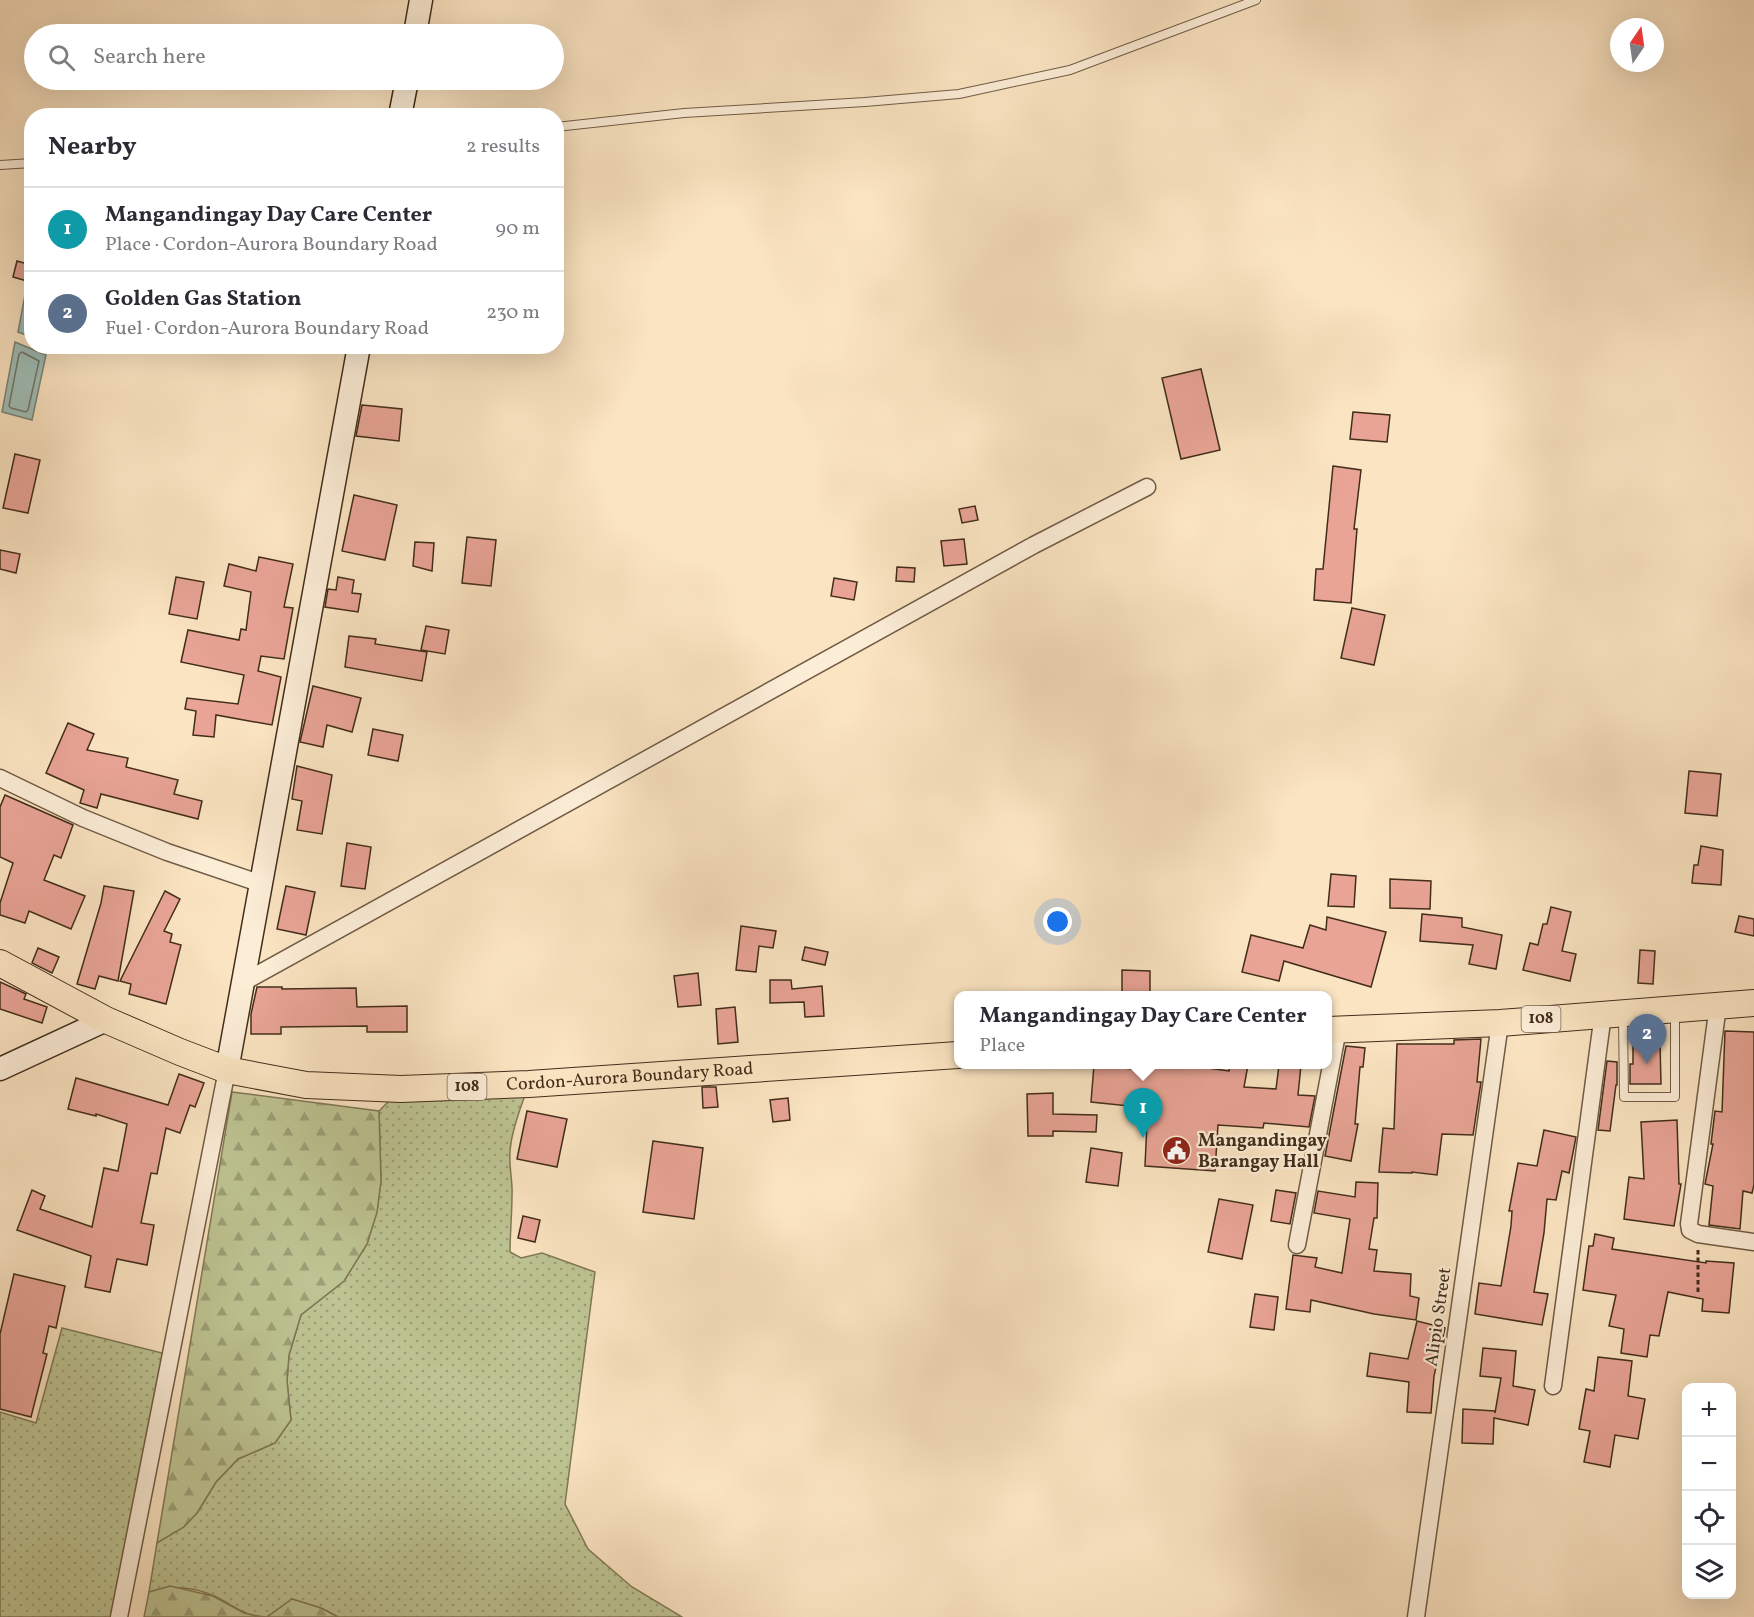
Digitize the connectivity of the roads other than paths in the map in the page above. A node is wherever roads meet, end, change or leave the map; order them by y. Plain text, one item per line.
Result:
1 (421, 0) edge
2 (1256, 0) edge
3 (417, 24) edge
4 (405, 90) edge
5 (402, 108) edge
6 (564, 126) edge
7 (24, 164) edge
8 (0, 165) edge
9 (357, 354) edge
10 (1147, 486) dead end
11 (0, 778) edge
12 (262, 884) junction
13 (0, 963) edge
14 (242, 983) junction
15 (1754, 1003) edge
16 (1718, 1005) junction
17 (1675, 1008) junction
18 (1613, 1013) junction
19 (106, 1020) junction
20 (1500, 1023) junction
21 (1333, 1029) edge
22 (954, 1055) edge
23 (0, 1069) edge
24 (1326, 1069) edge
25 (227, 1070) junction
26 (1754, 1242) edge
27 (1297, 1245) dead end
28 (1553, 1386) dead end
29 (119, 1617) edge
30 (1416, 1617) edge

1 - 3 street
2 - 6 lane
4 - 5 street
7 - 8 lane
9 - 12 street
10 - 14 street
11 - 12 street
12 - 14 street
13 - 19 main road, Cordon-Aurora Boundary Road / 108
14 - 25 street
15 - 16 main road, 108
16 - 17 main road, 108
16 - 26 street
17 - 18 main road, 108
17 - 18 lane
18 - 20 main road, 108
18 - 28 street
19 - 23 street
19 - 25 main road, Cordon-Aurora Boundary Road / 108
20 - 21 main road, 108
20 - 30 street, Alipio Street
22 - 25 main road, Cordon-Aurora Boundary Road / 108
24 - 27 street
25 - 29 street

